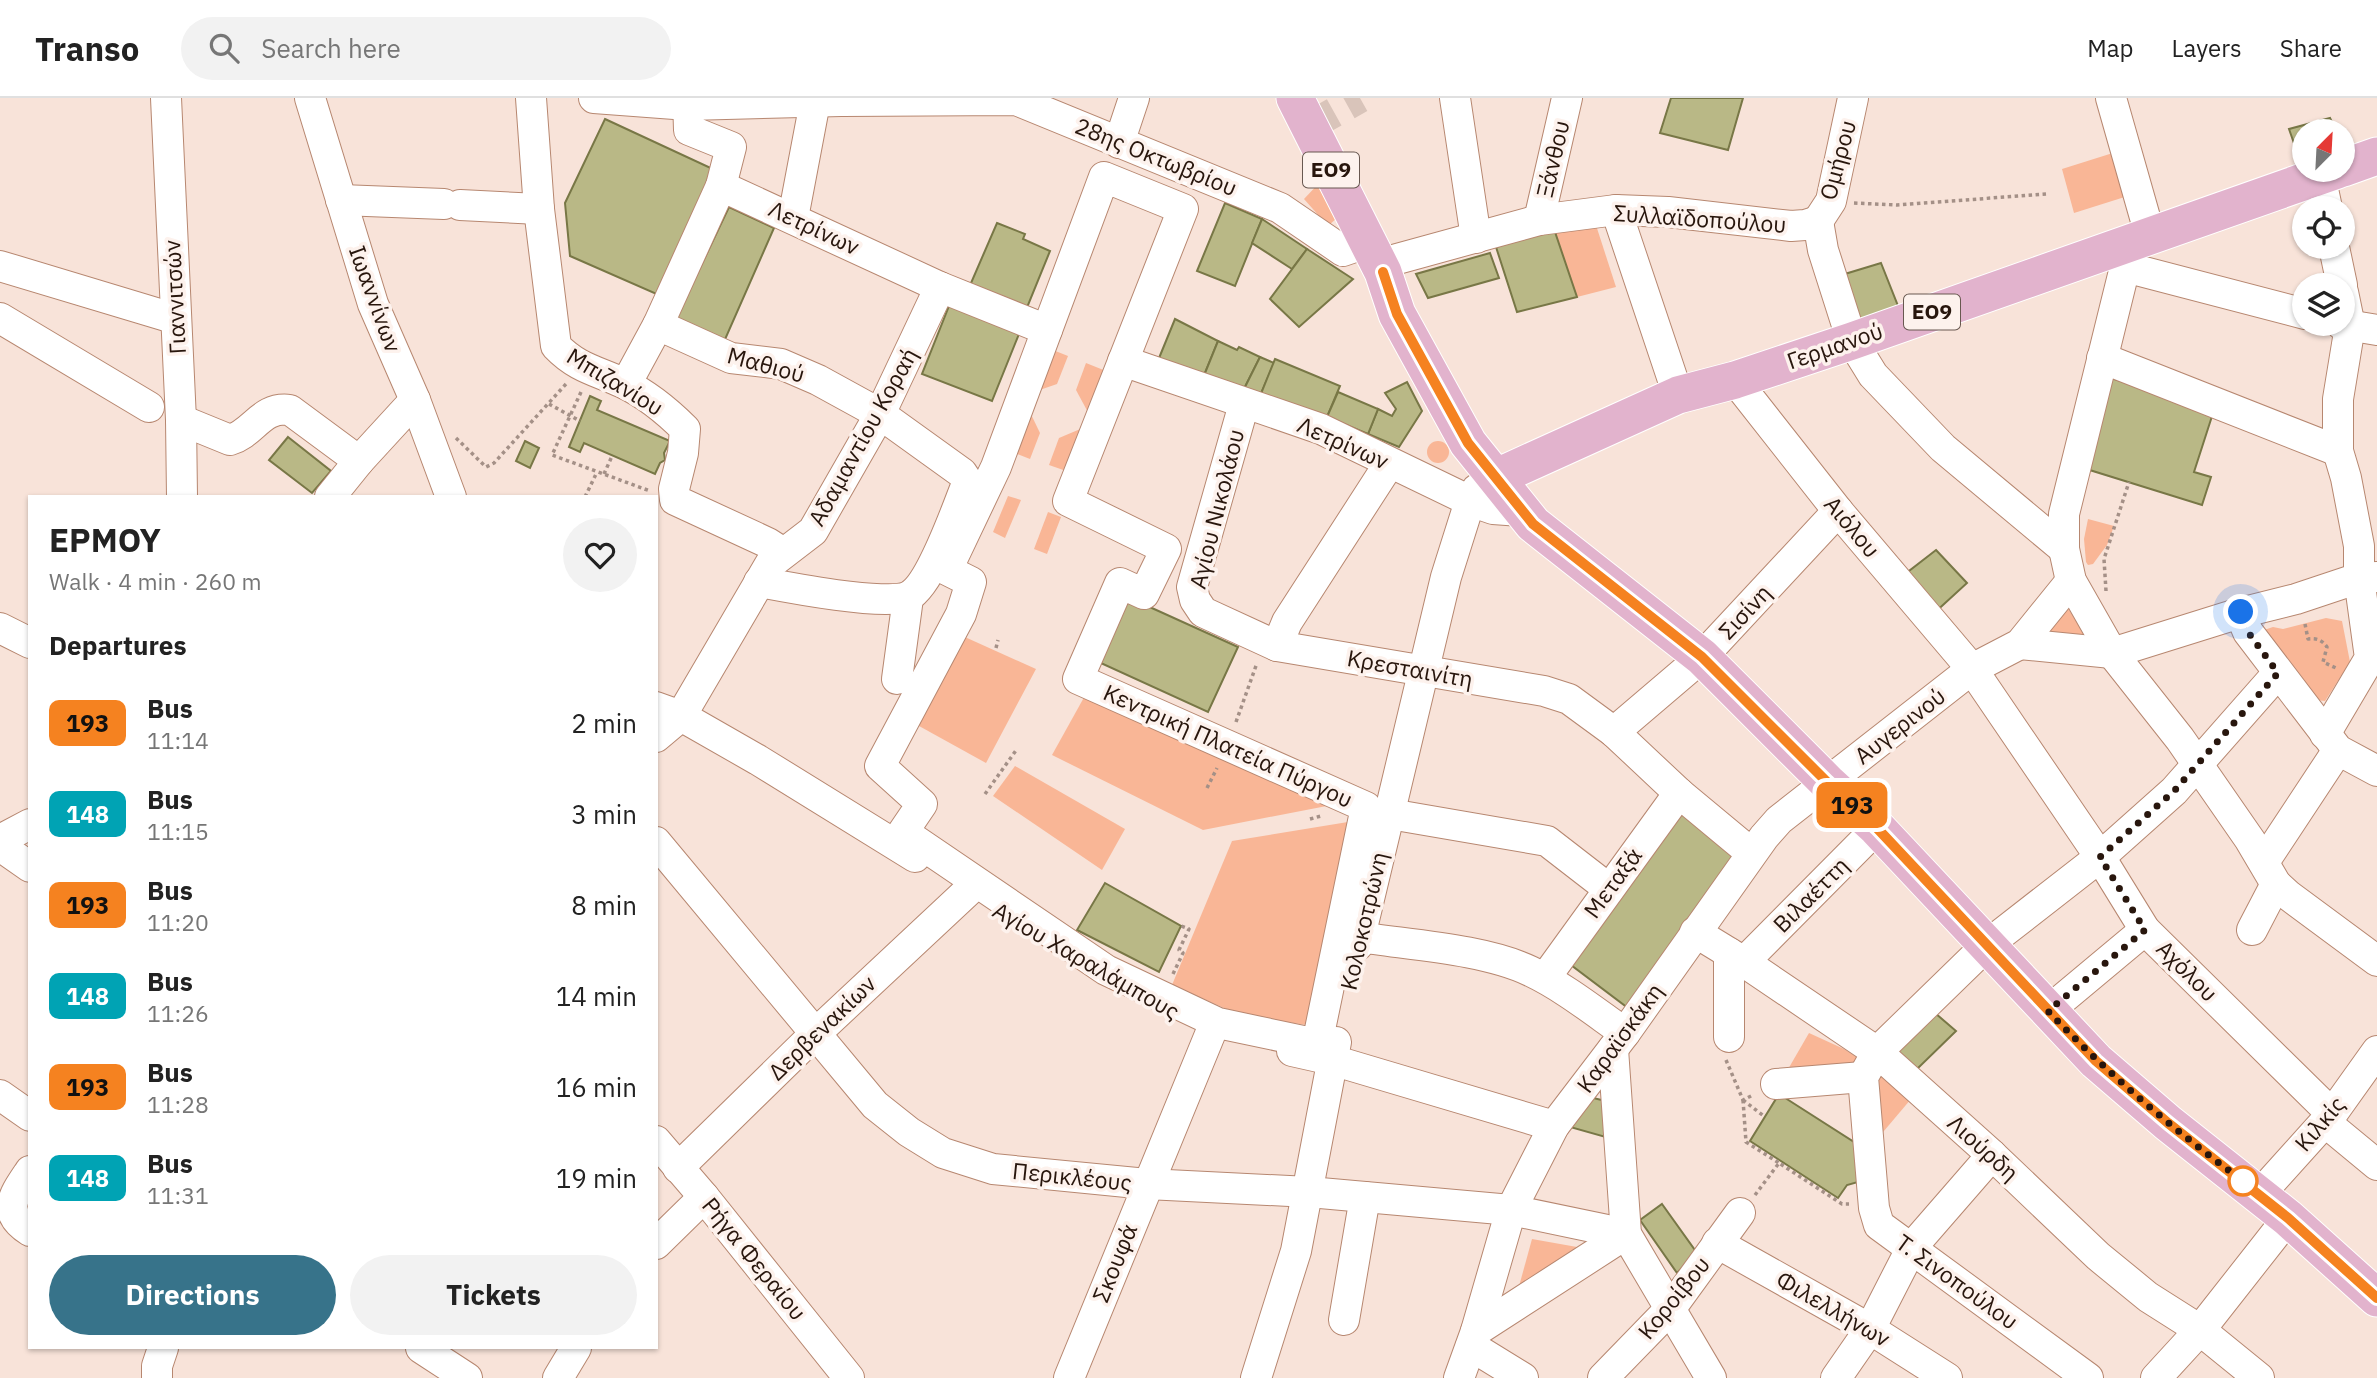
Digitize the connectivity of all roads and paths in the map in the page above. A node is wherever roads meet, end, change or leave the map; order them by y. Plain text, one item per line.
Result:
1 (166, 98) edge
2 (310, 98) edge
3 (531, 98) edge
4 (594, 98) edge
5 (1134, 98) edge
6 (1295, 98) edge
7 (1455, 98) edge
8 (1567, 98) edge
9 (1853, 98) edge
10 (2111, 98) edge
11 (1016, 99) edge
12 (833, 100) edge
13 (688, 102) edge
14 (1119, 143) junction
15 (2377, 156) edge
16 (2356, 167) edge
17 (2326, 182) edge
18 (722, 186) junction
19 (2046, 194) dead end
20 (341, 200) junction
21 (539, 209) junction
22 (1616, 210) junction
23 (1824, 211) junction
24 (793, 218) junction
25 (1539, 220) junction
26 (1476, 238) junction
27 (2133, 248) junction
28 (1377, 259) junction
29 (0, 266) edge
30 (940, 287) junction
31 (2292, 309) edge
32 (0, 318) edge
33 (176, 319) junction
34 (658, 325) junction
35 (2356, 327) edge
36 (1047, 330) junction
37 (1852, 341) junction
38 (2102, 358) junction
39 (1124, 361) junction
40 (587, 369) junction
41 (1735, 380) junction
42 (626, 384) junction
43 (1678, 395) junction
44 (415, 400) junction
45 (549, 404) junction
46 (1244, 404) junction
47 (149, 407) dead end
48 (880, 414) junction
49 (570, 416) junction
50 (181, 420) junction
51 (580, 421) dead end
52 (2338, 451) junction
53 (612, 456) dead end
54 (359, 461) junction
55 (494, 463) dead end
56 (1389, 464) junction
57 (597, 472) junction
58 (604, 474) junction
59 (1497, 477) junction
60 (2129, 482) dead end
61 (182, 495) edge
62 (332, 495) edge
63 (450, 495) edge
64 (586, 495) edge
65 (675, 500) junction
66 (1469, 501) junction
67 (1521, 511) junction
68 (1838, 511) junction
69 (2064, 550) junction
70 (782, 552) junction
71 (2368, 577) edge
72 (2071, 581) junction
73 (759, 582) junction
74 (2106, 596) dead end
75 (908, 598) junction
76 (1203, 612) joint
77 (2241, 612) junction
78 (2305, 624) dead end
79 (0, 628) edge
80 (998, 640) dead end
81 (28, 642) edge
82 (1271, 644) junction
83 (2020, 644) junction
84 (996, 648) dead end
85 (2112, 653) junction
86 (1702, 657) junction
87 (2373, 660) edge
88 (2323, 662) dead end
89 (1972, 669) junction
90 (1423, 672) junction
91 (2278, 673) junction
92 (897, 679) dead end
93 (668, 711) edge
94 (1614, 732) junction
95 (658, 733) edge
96 (2331, 742) junction
97 (1228, 746) junction
98 (1017, 749) dead end
99 (2197, 766) junction
100 (2377, 771) edge
101 (1827, 782) junction
102 (1679, 793) junction
103 (985, 794) dead end
104 (1390, 814) junction
105 (28, 825) edge
106 (1877, 828) junction
107 (0, 840) edge
108 (658, 844) edge
109 (0, 846) edge
110 (1750, 852) dead end
111 (2100, 857) junction
112 (28, 866) edge
113 (2270, 873) junction
114 (1609, 888) junction
115 (968, 891) junction
116 (1181, 926) dead end
117 (2145, 930) junction
118 (2252, 930) dead end
119 (1695, 932) junction
120 (1359, 937) junction
121 (1987, 945) junction
122 (1737, 957) junction
123 (2377, 961) edge
124 (1548, 974) dead end
125 (1170, 979) dead end
126 (2048, 1011) junction
127 (1211, 1032) junction
128 (815, 1034) junction
129 (1619, 1041) junction
130 (1727, 1049) joint
131 (2377, 1051) edge
132 (1332, 1060) junction
133 (1870, 1065) junction
134 (1776, 1084) joint
135 (0, 1095) edge
136 (1743, 1100) junction
137 (28, 1115) edge
138 (1765, 1117) dead end
139 (2328, 1118) junction
140 (1554, 1126) junction
141 (658, 1144) edge
142 (1992, 1155) junction
143 (1779, 1163) junction
144 (2377, 1165) edge
145 (678, 1168) junction
146 (28, 1174) edge
147 (1147, 1184) junction
148 (1309, 1192) junction
149 (2260, 1194) junction
150 (704, 1197) junction
151 (1365, 1197) junction
152 (1854, 1204) dead end
153 (1511, 1210) junction
154 (1740, 1213) joint
155 (2288, 1218) junction
156 (28, 1230) edge
157 (1626, 1234) junction
158 (658, 1242) edge
159 (1717, 1243) junction
160 (1912, 1247) junction
161 (2375, 1291) edge
162 (1671, 1308) junction
163 (1344, 1320) dead end
164 (1870, 1329) junction
165 (2200, 1331) junction
166 (1474, 1339) junction
167 (163, 1349) edge
168 (423, 1349) edge
169 (575, 1349) edge
170 (157, 1378) edge
171 (467, 1378) edge
172 (558, 1378) edge
173 (849, 1378) edge
174 (1069, 1378) edge
175 (1256, 1378) edge
176 (1459, 1378) edge
177 (1523, 1378) edge
178 (1603, 1378) edge
179 (1711, 1378) edge
180 (1836, 1378) edge
181 (1947, 1378) edge
182 (2088, 1378) edge
183 (2156, 1378) edge
184 (2259, 1378) edge

1 - 33 street, Γιαννιτσών
2 - 20 street, Ιωαννίνων
3 - 21 street, Μπιζανίου
4 - 13 street, 28ης Οκτωβρίου
5 - 14 street
6 - 28 main road, ΕΟ9
7 - 26 street
8 - 25 street, Ξάνθου
9 - 23 street, Ομήρου
10 - 27 street
11 - 12 street, 28ης Οκτωβρίου
11 - 14 street, 28ης Οκτωβρίου
12 - 13 street, 28ης Οκτωβρίου
12 - 24 street
13 - 18 street
14 - 28 street, 28ης Οκτωβρίου
15 - 16 main road, Γερμανού / ΕΟ9
17 - 27 main road, Γερμανού / ΕΟ9
18 - 24 street, Λετρίνων
18 - 34 street
19 - 23 path
20 - 21 street
20 - 44 street, Ιωαννίνων
21 - 40 street, Μπιζανίου
22 - 23 street, Συλλαϊδοπούλου
22 - 25 street, Συλλαϊδοπούλου
22 - 43 street
23 - 37 street
24 - 30 street, Λετρίνων
25 - 26 street, Συλλαϊδοπούλου
26 - 28 street, Συλλαϊδοπούλου
27 - 31 street
27 - 37 main road, Γερμανού / ΕΟ9
27 - 38 street
28 - 59 main road, ΕΟ9
29 - 33 street
30 - 36 street, Λετρίνων
30 - 48 street, Αδαμαντίου Κοραή
32 - 47 street
33 - 50 street, Γιαννιτσών
34 - 42 street
34 - 48 street, Μαθιού
35 - 52 street
36 - 39 street, Κεντρική Πλατεία Πύργου
36 - 97 street, Κεντρική Πλατεία Πύργου
37 - 41 main road, Γερμανού / ΕΟ9
37 - 69 street
38 - 52 street
38 - 69 street
39 - 46 street, Λετρίνων
39 - 97 street, Κεντρική Πλατεία Πύργου
40 - 42 street, Μπιζανίου
40 - 45 path
40 - 49 path
41 - 43 main road, Γερμανού / ΕΟ9
41 - 68 street, Αιόλου
42 - 65 street, Μπιζανίου
43 - 59 main road, Γερμανού / ΕΟ9
44 - 54 street
44 - 63 street, Ιωαννίνων
45 - 49 path
45 - 55 path
46 - 56 street, Λετρίνων
46 - 76 street, Αγίου Νικολάου
48 - 70 street, Αδαμαντίου Κοραή
48 - 75 street, Μαθιού
49 - 51 path
49 - 57 path
50 - 54 street
50 - 61 street, Γιαννιτσών
52 - 71 street
53 - 58 path
54 - 62 street
56 - 66 street, Λετρίνων
56 - 82 street
57 - 58 path
57 - 64 path
58 - 65 path
59 - 66 street
59 - 67 main road, ΕΟ9
60 - 74 path
65 - 70 street
66 - 67 street, Λετρίνων
66 - 90 street, Κολοκοτρώνη
67 - 86 main road, ΕΟ9
68 - 86 street, Σισίνη
68 - 89 street, Αιόλου
69 - 72 street
70 - 73 street, Αδαμαντίου Κοραή
71 - 77 street
71 - 87 street
72 - 83 street
72 - 85 street
73 - 75 street
73 - 93 street, Αδαμαντίου Κοραή
75 - 92 street
76 - 82 street, Κρεσταινίτη
77 - 85 street
77 - 91 street
78 - 88 path
79 - 81 street
80 - 84 path
82 - 90 street, Κρεσταινίτη
82 - 97 path
83 - 85 street
83 - 89 street, Αυγερινού
85 - 99 street
86 - 94 street, Σισίνη
86 - 101 main road, ΕΟ9
87 - 96 street
89 - 101 street, Αυγερινού
89 - 111 street, Αχόλου
90 - 94 street, Κρεσταινίτη
90 - 104 street, Κολοκοτρώνη
91 - 96 street
91 - 99 street
93 - 95 street, Αδαμαντίου Κοραή
93 - 115 street, Αγίου Χαραλάμπους
94 - 102 street, Κρεσταινίτη
96 - 100 street
96 - 113 street
98 - 103 path
99 - 111 street
99 - 113 street
101 - 106 main road, ΕΟ9
101 - 119 street, Καραϊσκάκη
102 - 110 street, Κρεσταινίτη
102 - 114 street, Μεταξά
104 - 114 street
104 - 120 street, Κολοκοτρώνη
105 - 107 street
106 - 121 main road, ΕΟ9
106 - 122 street, Βιλαέττη
108 - 128 street, Περικλέους
109 - 112 street
111 - 117 street, Αχόλου
111 - 121 street
113 - 118 street
113 - 123 street
114 - 124 street, Μεταξά
115 - 127 street, Αγίου Χαραλάμπους
115 - 128 street, Δερβενακίων
116 - 125 path
117 - 126 street
117 - 139 street, Αχόλου
119 - 122 street, Λιούρδη
119 - 129 street, Καραϊσκάκη
120 - 129 street
120 - 132 street, Κολοκοτρώνη
121 - 126 main road, ΕΟ9
121 - 133 street
122 - 130 street
122 - 133 street, Λιούρδη
126 - 149 main road, ΕΟ9
127 - 132 street, Αγίου Χαραλάμπους
127 - 147 street, Σκουφά
128 - 145 street, Δερβενακίων
128 - 147 street, Περικλέους
129 - 140 street, Καραϊσκάκη
129 - 157 street
130 - 136 path
131 - 139 street, Κιλκίς
132 - 140 street, Αγίου Χαραλάμπους
132 - 148 street, Κολοκοτρώνη
133 - 134 street
133 - 142 street, Λιούρδη
133 - 160 street, Τ. Σινοπούλου
134 - 136 path
135 - 137 street
136 - 138 path
136 - 143 path
139 - 144 street, Αχόλου
139 - 149 street, Κιλκίς
140 - 153 street, Καραϊσκάκη
141 - 145 street, Ρήγα Φεραίου
142 - 160 street
142 - 165 street, Λιούρδη
143 - 152 path
143 - 154 path
145 - 150 street, Ρήγα Φεραίου
146 - 156 street
147 - 148 street, Περικλέους
147 - 174 street, Σκουφά
148 - 151 street, Περικλέους
148 - 175 street, Κολοκοτρώνη
149 - 155 main road, ΕΟ9
150 - 158 street
150 - 173 street, Ρήγα Φεραίου
151 - 153 street, Περικλέους
151 - 163 street
153 - 157 street, Περικλέους
153 - 166 street, Καραϊσκάκη
154 - 159 street, Κοροίβου
155 - 161 main road, ΕΟ9
155 - 165 street
157 - 162 street
157 - 166 street
159 - 162 street, Κοροίβου
159 - 164 street, Φιλελλήνων
160 - 164 street
160 - 182 street, Τ. Σινοπούλου
162 - 178 street, Κοροίβου
162 - 179 street
164 - 180 street
164 - 181 street, Φιλελλήνων
165 - 183 street
165 - 184 street, Λιούρδη
166 - 176 street, Καραϊσκάκη
166 - 177 street
167 - 170 street
168 - 171 street
169 - 172 street

